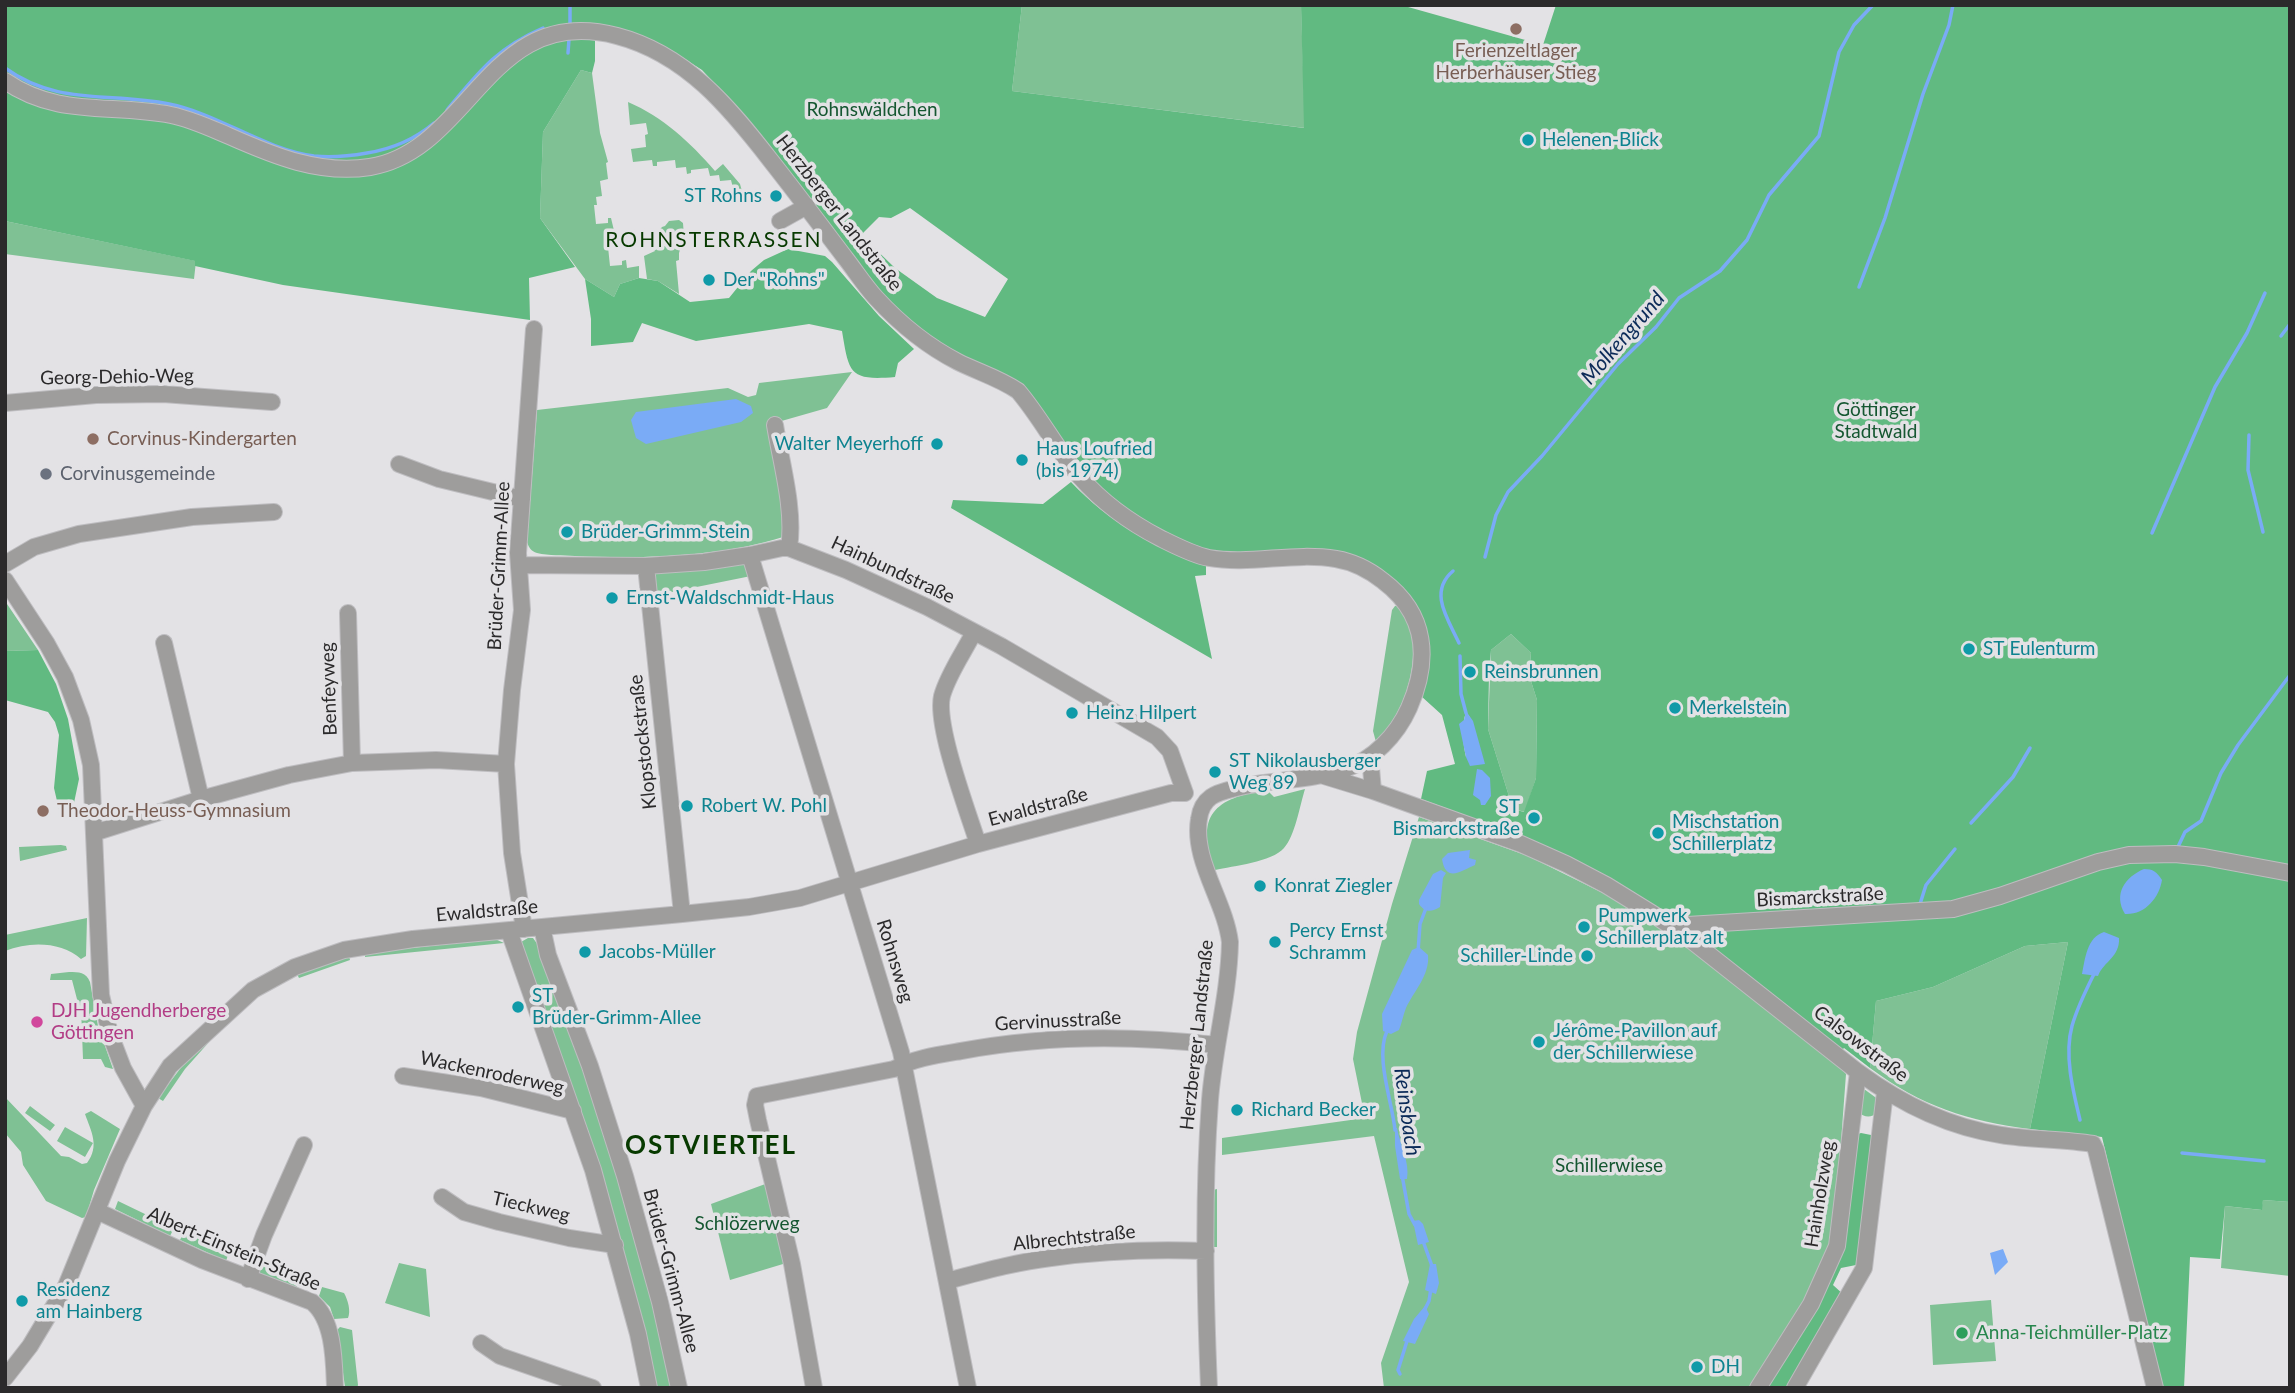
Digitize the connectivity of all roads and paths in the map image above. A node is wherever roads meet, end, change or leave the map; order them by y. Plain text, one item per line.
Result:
1 (5, 81) edge
2 (807, 206) junction
3 (780, 221) dead end
4 (534, 329) dead end
5 (272, 402) dead end
6 (5, 403) edge
7 (775, 425) dead end
8 (399, 464) dead end
9 (522, 499) junction
10 (274, 512) dead end
11 (789, 548) junction
12 (750, 555) junction
13 (5, 564) edge
14 (519, 565) junction
15 (646, 566) junction
16 (5, 580) edge
17 (348, 613) dead end
18 (974, 632) junction
19 (164, 643) dead end
20 (1370, 756) junction
21 (352, 763) junction
22 (506, 764) junction
23 (1321, 776) junction
24 (1373, 790) junction
25 (1185, 793) junction
26 (201, 799) junction
27 (1203, 805) junction
28 (94, 833) junction
29 (978, 845) junction
30 (2290, 873) edge
31 (849, 884) junction
32 (682, 914) junction
33 (1671, 926) junction
34 (542, 927) junction
35 (516, 930) junction
36 (1217, 1045) junction
37 (903, 1064) junction
38 (1858, 1072) junction
39 (403, 1076) dead end
40 (1885, 1092) junction
41 (145, 1106) junction
42 (573, 1111) junction
43 (304, 1145) dead end
44 (442, 1198) dead end
45 (97, 1211) junction
46 (615, 1245) junction
47 (1206, 1251) junction
48 (248, 1279) junction
49 (947, 1281) junction
50 (481, 1343) dead end
51 (5, 1378) edge
52 (335, 1388) edge
53 (593, 1388) edge
54 (649, 1388) edge
55 (679, 1388) edge
56 (814, 1388) edge
57 (968, 1388) edge
58 (1209, 1388) edge
59 (1758, 1388) edge
60 (1795, 1388) edge
61 (2155, 1388) edge

1 - 2 street, Herzberger Landstraße
2 - 3 street
2 - 20 street, Herzberger Landstraße
4 - 9 street, Brüder-Grimm-Allee
5 - 6 street, Georg-Dehio-Weg
7 - 11 street
8 - 9 street
9 - 14 street, Brüder-Grimm-Allee
10 - 13 street
11 - 12 street
11 - 18 street, Hainbundstraße
12 - 15 street
12 - 31 street, Rohnsweg
14 - 15 street
14 - 22 street, Brüder-Grimm-Allee
15 - 32 street, Klopstockstraße
16 - 28 street
17 - 21 street, Benfeyweg
18 - 25 street, Hainbundstraße
18 - 29 street
19 - 26 street
20 - 23 street, Herzberger Landstraße
20 - 24 street
21 - 22 street
21 - 26 street
22 - 35 street, Brüder-Grimm-Allee
23 - 24 street
23 - 27 street, Herzberger Landstraße
24 - 33 street
25 - 27 street
25 - 29 street, Ewaldstraße
26 - 28 street
27 - 36 street, Herzberger Landstraße
28 - 41 street
29 - 31 street, Ewaldstraße
30 - 33 street, Bismarckstraße
31 - 32 street, Ewaldstraße
31 - 37 street, Rohnsweg
32 - 34 street, Ewaldstraße
33 - 38 street, Calsowstraße
34 - 35 street, Ewaldstraße
34 - 55 street, Brüder-Grimm-Allee
35 - 41 street, Ewaldstraße
35 - 42 street, Brüder-Grimm-Allee
36 - 37 street, Gervinusstraße
36 - 47 street, Herzberger Landstraße
37 - 49 street, Rohnsweg
37 - 56 street
38 - 40 street, Calsowstraße
38 - 59 street, Hainholzweg
39 - 42 street, Wackenroderweg
40 - 60 street
40 - 61 street, Calsowstraße
41 - 45 street, Ewaldstraße
42 - 46 street, Brüder-Grimm-Allee
43 - 48 street
44 - 46 street, Tieckweg
45 - 48 street, Albert-Einstein-Straße
45 - 51 street, Ewaldstraße
46 - 54 street, Brüder-Grimm-Allee
47 - 49 street, Albrechtstraße
47 - 58 street, Herzberger Landstraße
48 - 52 street, Albert-Einstein-Straße
49 - 57 street, Rohnsweg
50 - 53 street

